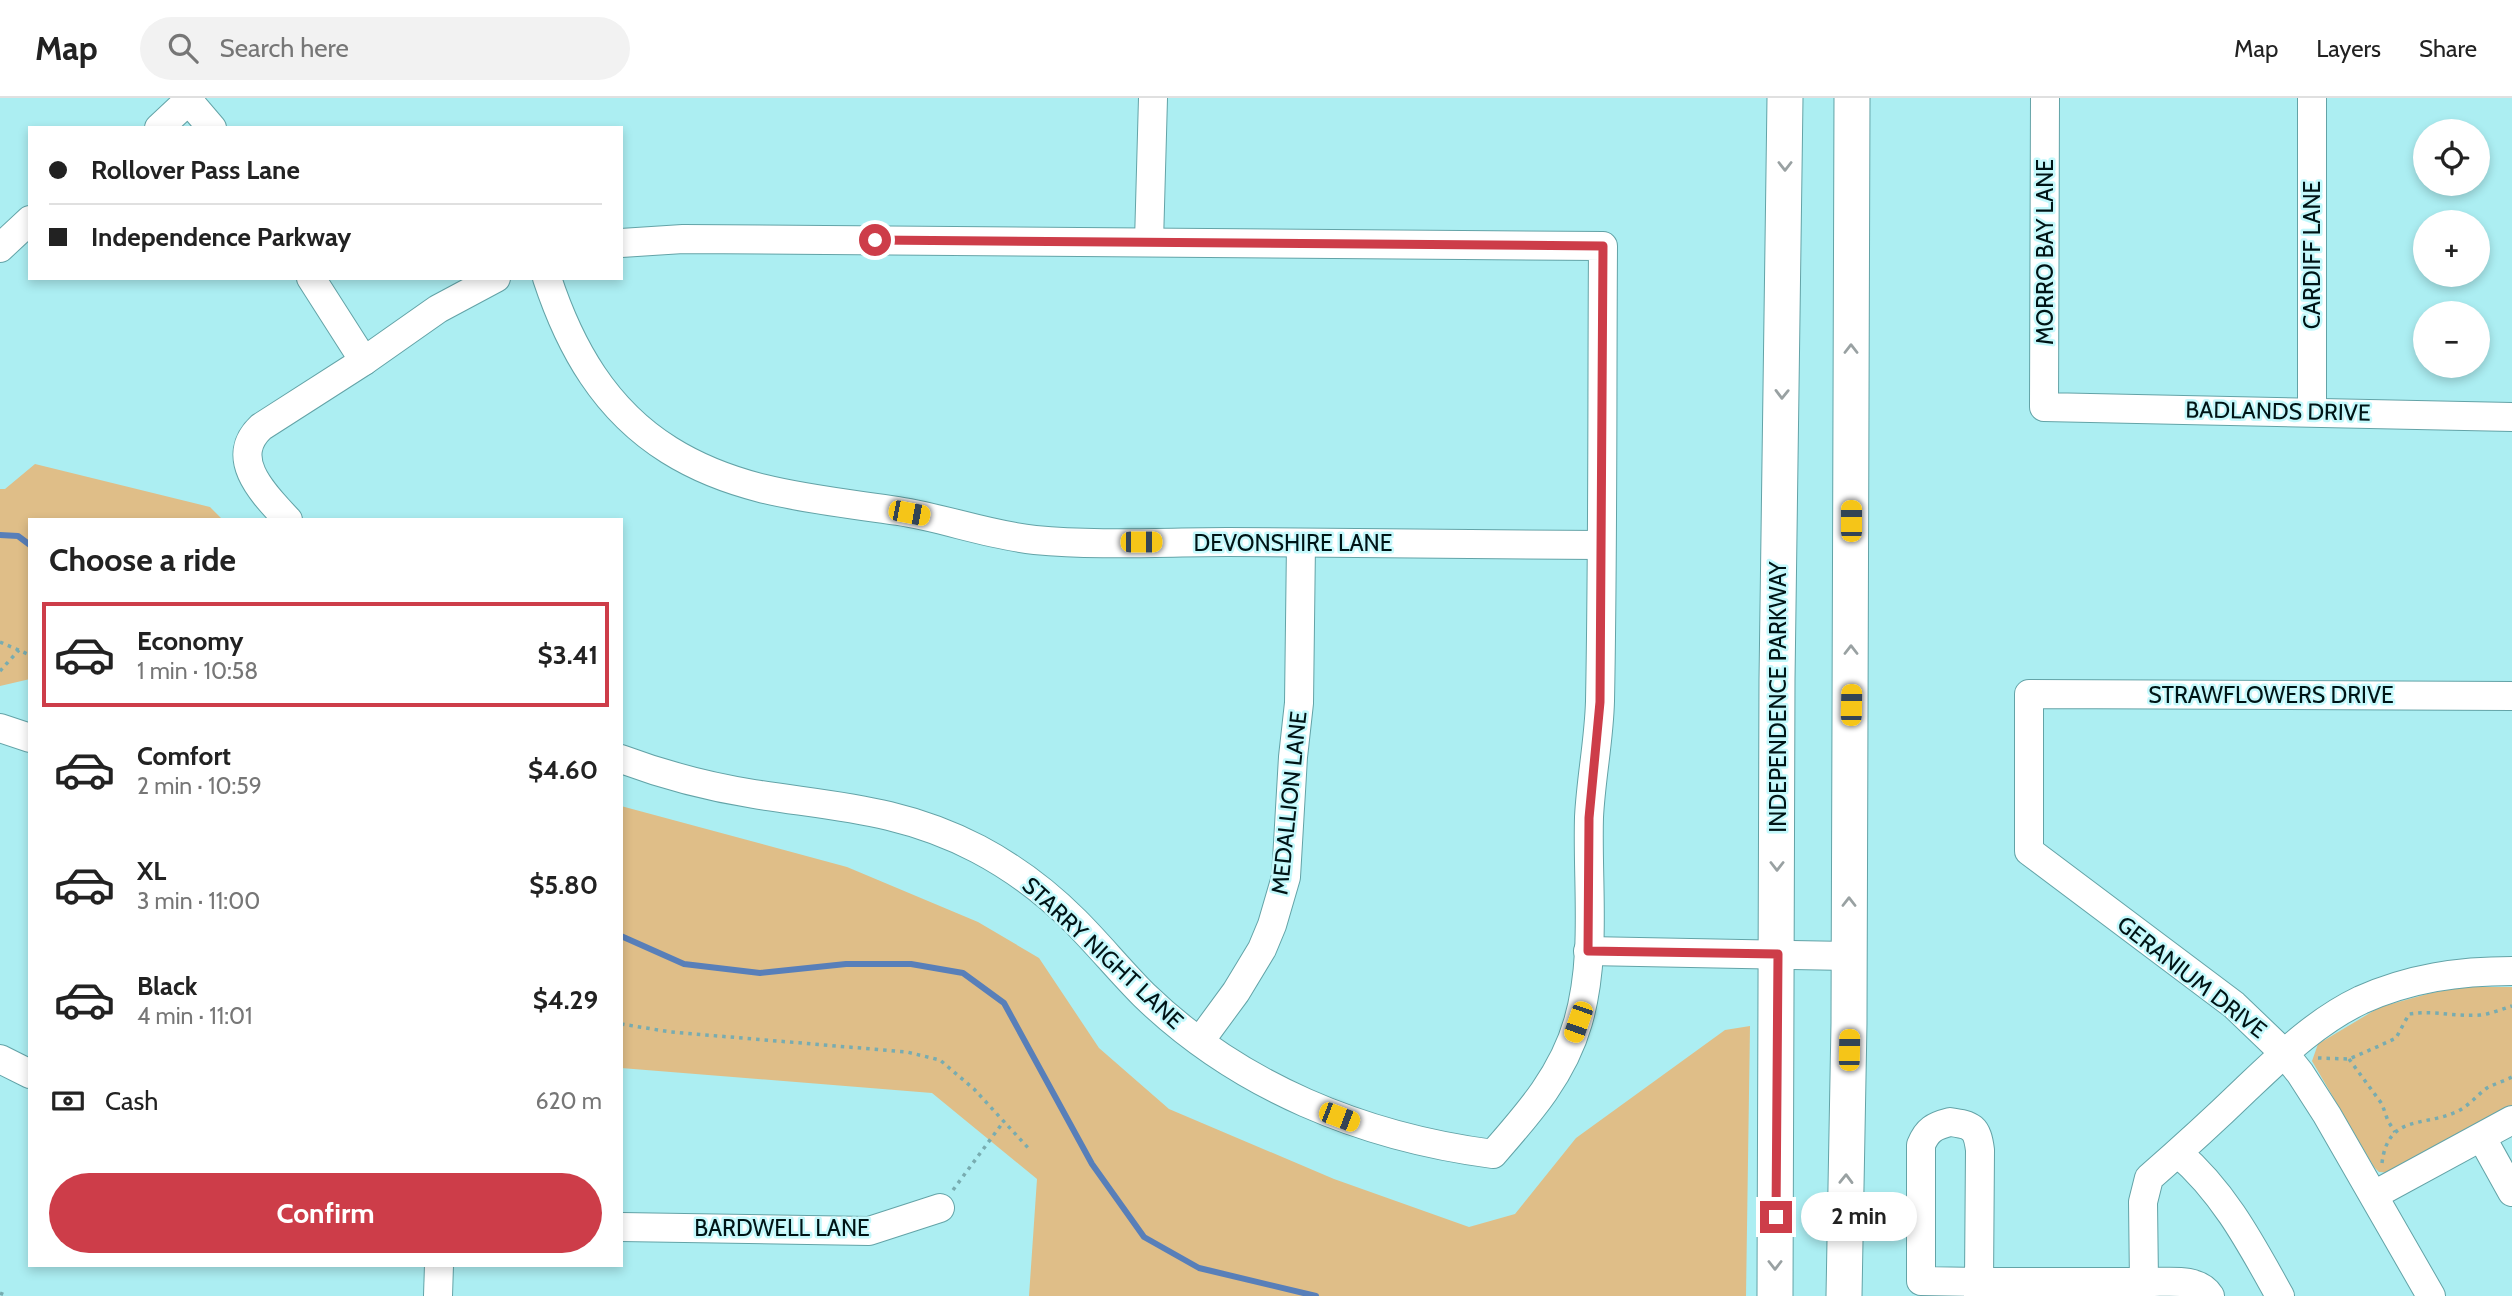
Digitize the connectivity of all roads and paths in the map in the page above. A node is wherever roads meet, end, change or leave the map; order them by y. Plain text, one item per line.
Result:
1 (1153, 98) edge
2 (1785, 98) edge
3 (1852, 98) edge
4 (2045, 98) edge
5 (2312, 98) edge
6 (189, 99) edge
7 (161, 126) edge
8 (210, 126) edge
9 (28, 222) edge
10 (1149, 242) junction
11 (623, 243) edge
12 (0, 248) edge
13 (312, 280) edge
14 (492, 280) edge
15 (548, 280) edge
16 (364, 361) junction
17 (2044, 407) joint
18 (2312, 412) junction
19 (2512, 417) edge
20 (286, 518) edge
21 (1301, 543) junction
22 (1601, 545) junction
23 (0, 642) edge
24 (19, 650) junction
25 (28, 654) edge
26 (0, 671) edge
27 (2029, 694) joint
28 (2512, 696) edge
29 (0, 728) edge
30 (28, 737) edge
31 (623, 759) edge
32 (1588, 951) junction
33 (1778, 954) junction
34 (1849, 956) junction
35 (2512, 971) edge
36 (2512, 1006) edge
37 (623, 1024) edge
38 (1200, 1041) junction
39 (2284, 1053) junction
40 (2316, 1058) dead end
41 (0, 1059) edge
42 (2349, 1059) junction
43 (28, 1073) edge
44 (2512, 1077) edge
45 (2512, 1120) edge
46 (1004, 1121) junction
47 (2395, 1132) junction
48 (2482, 1138) junction
49 (1031, 1152) dead end
50 (2178, 1153) junction
51 (2378, 1181) junction
52 (2512, 1192) edge
53 (940, 1208) joint
54 (623, 1227) edge
55 (439, 1267) edge
56 (2144, 1282) junction
57 (1978, 1289) edge
58 (0, 1293) edge
59 (7, 1296) edge
60 (438, 1296) edge
61 (1775, 1296) edge
62 (1844, 1296) edge
63 (2210, 1296) edge
64 (2280, 1296) edge
65 (2431, 1296) edge

1 - 10 street
2 -> 33 main road, INDEPENDENCE PARKWAY
34 -> 3 main road
4 - 17 street, MORRO BAY LANE
5 - 18 street, CARDIFF LANE
6 - 7 street
6 - 8 street
9 - 12 street
10 - 11 street
10 - 22 street
13 - 16 street
14 - 16 street
15 - 21 street, DEVONSHIRE LANE
16 - 20 street
17 - 18 street, BADLANDS DRIVE
18 - 19 street, BADLANDS DRIVE
21 - 22 street, DEVONSHIRE LANE
21 - 38 street, MEDALLION LANE
22 - 32 street
23 - 24 path
24 - 25 path
24 - 26 path
27 - 28 street, STRAWFLOWERS DRIVE
27 - 39 street, GERANIUM DRIVE
29 - 30 street
31 - 38 street, STARRY NIGHT LANE
32 - 33 street
32 - 38 street, STARRY NIGHT LANE
33 - 34 street
33 -> 61 main road, INDEPENDENCE PARKWAY
62 -> 34 main road
35 - 39 street
36 - 42 path
37 - 46 path
39 - 50 street
39 - 51 street, GERANIUM DRIVE
40 - 42 path
41 - 43 street
42 - 47 path
44 - 47 path
45 - 48 street
46 - 49 path
46 - 53 path
47 - 51 path
48 - 51 street
48 - 52 street
50 - 56 street
50 - 64 street
51 - 65 street, GERANIUM DRIVE
53 - 54 street, BARDWELL LANE
55 - 60 street
56 - 57 street
56 - 63 street
57 - 57 street
58 - 59 path

